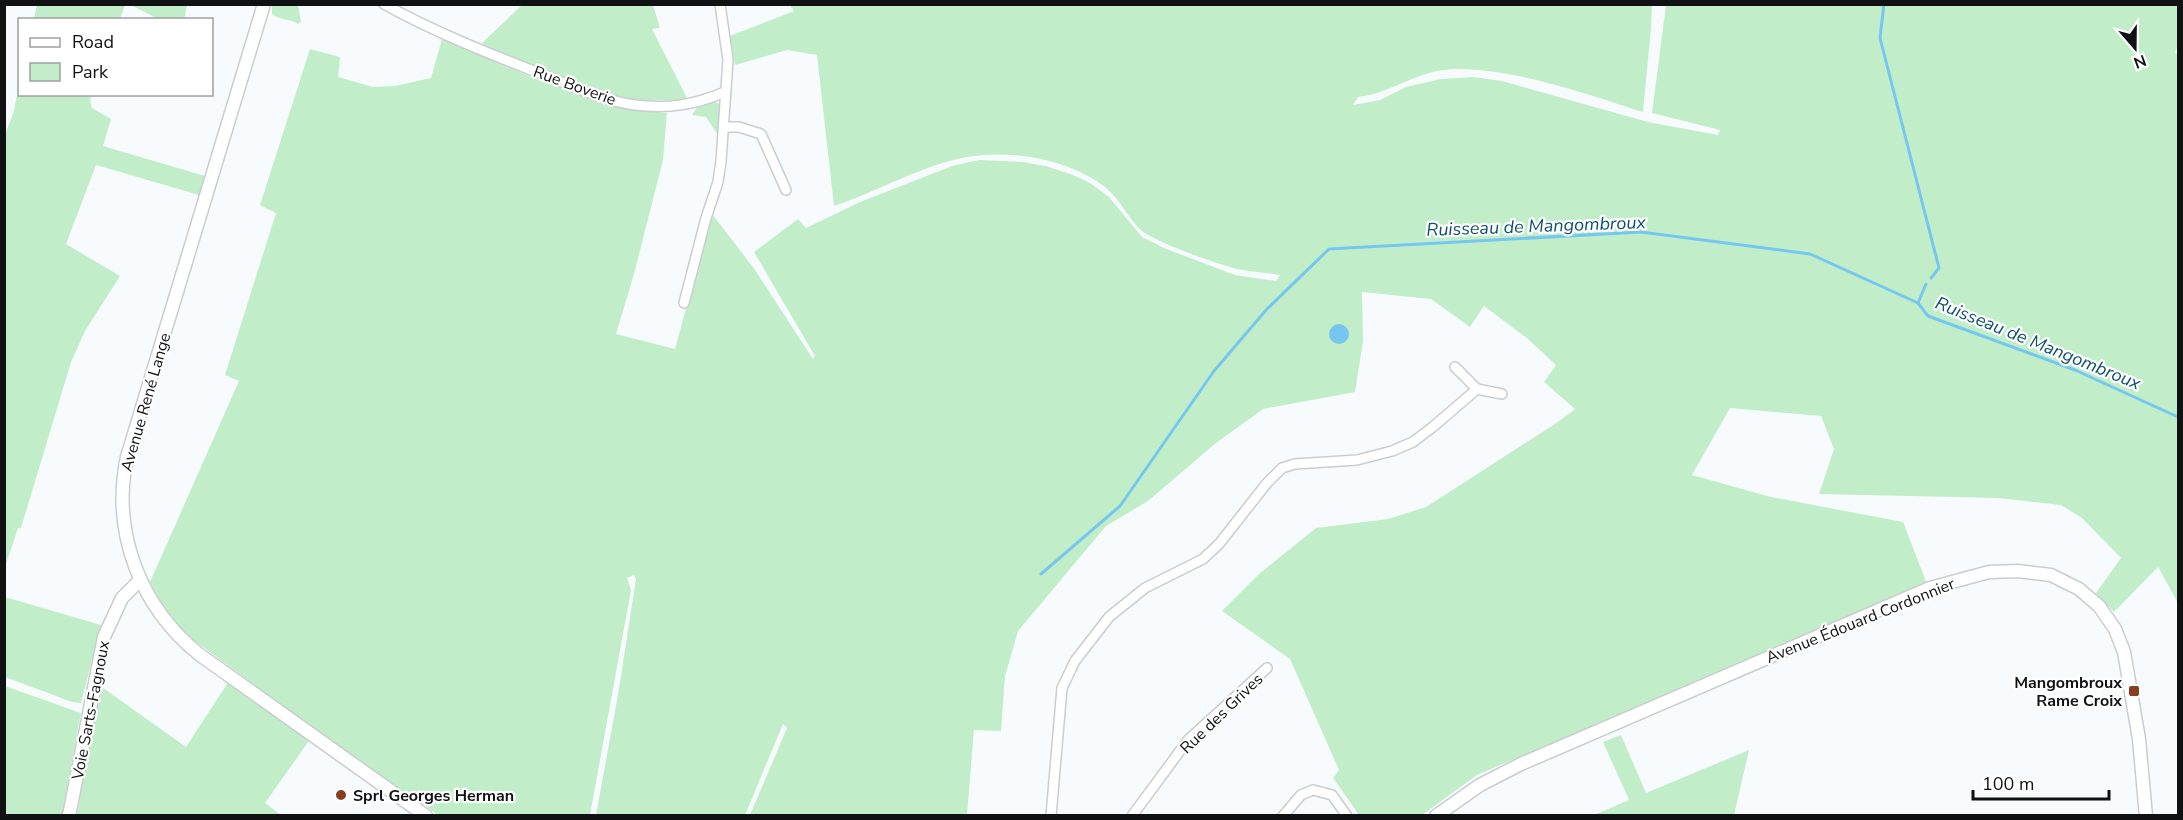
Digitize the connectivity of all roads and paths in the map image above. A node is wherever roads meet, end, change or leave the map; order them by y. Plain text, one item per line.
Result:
1 (264, 4) edge
2 (384, 4) edge
3 (720, 4) edge
4 (725, 92) junction
5 (724, 127) junction
6 (786, 190) dead end
7 (684, 303) dead end
8 (1455, 367) dead end
9 (1476, 389) junction
10 (1502, 394) dead end
11 (140, 580) junction
12 (1268, 668) dead end
13 (69, 816) edge
14 (426, 816) edge
15 (1051, 816) edge
16 (1132, 816) edge
17 (1283, 816) edge
18 (1347, 816) edge
19 (1436, 816) edge
20 (2146, 816) edge

1 - 11 main road, Avenue René Lange
2 - 4 street, Rue Boverie
3 - 4 street
4 - 5 street
5 - 6 street
5 - 7 street
8 - 9 street
9 - 10 street
9 - 15 street
11 - 13 main road, Voie Sarts-Fagnoux
11 - 14 main road, Avenue René Lange
12 - 16 street, Rue des Grives
17 - 18 street
19 - 20 main road, Avenue Édouard Cordonnier

